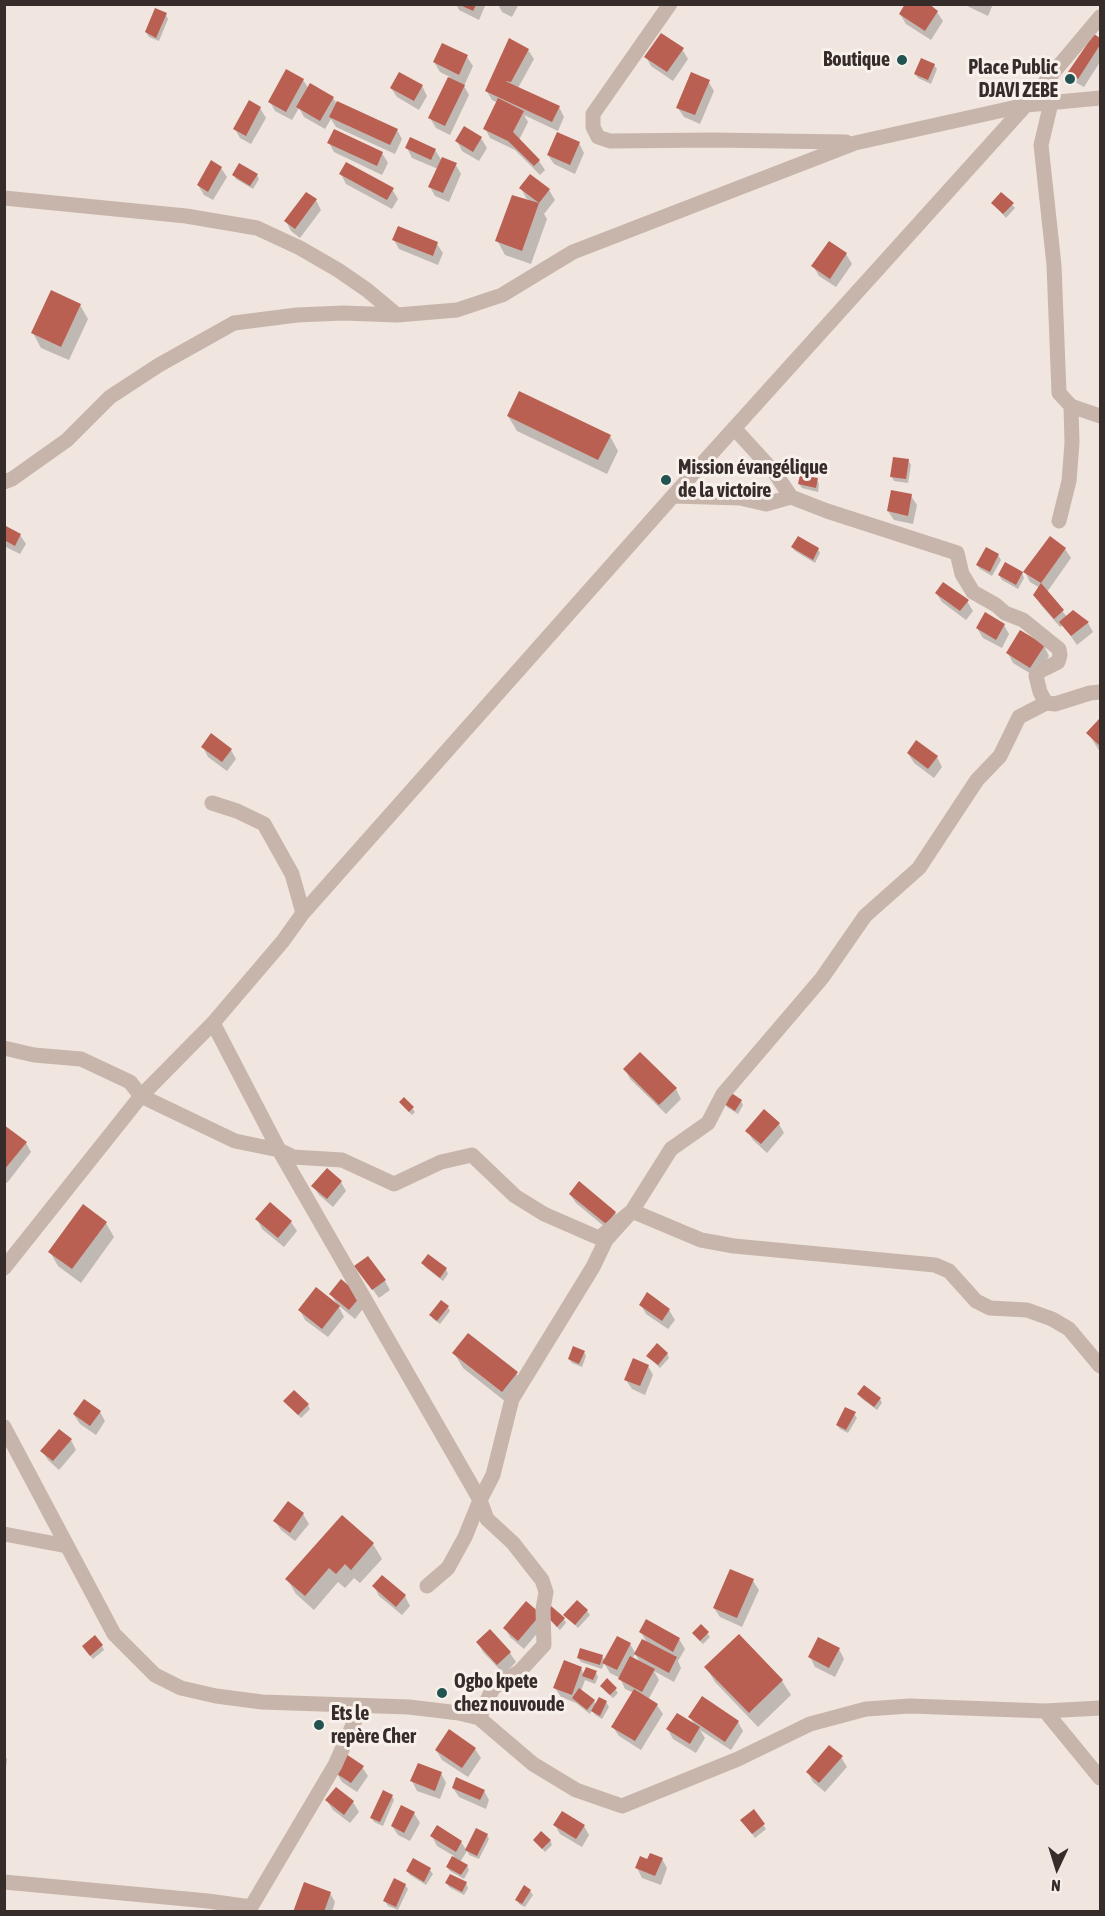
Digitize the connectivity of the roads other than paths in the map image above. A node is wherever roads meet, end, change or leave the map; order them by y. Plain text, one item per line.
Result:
1 (669, 4) edge
2 (1101, 17) edge
3 (1101, 98) edge
4 (1051, 103) junction
5 (1026, 105) junction
6 (855, 143) junction
7 (4, 198) edge
8 (397, 315) junction
9 (1071, 406) junction
10 (1101, 416) edge
11 (734, 428) junction
12 (4, 482) edge
13 (674, 496) junction
14 (791, 497) junction
15 (1059, 521) dead end
16 (1101, 692) edge
17 (1046, 703) junction
18 (212, 803) dead end
19 (303, 913) junction
20 (213, 1023) junction
21 (4, 1048) edge
22 (146, 1091) junction
23 (279, 1150) junction
24 (632, 1211) junction
25 (4, 1268) edge
26 (1101, 1366) edge
27 (4, 1427) edge
28 (480, 1500) junction
29 (4, 1534) edge
30 (68, 1546) junction
31 (427, 1586) dead end
32 (361, 1707) junction
33 (1101, 1708) edge
34 (1045, 1711) junction
35 (479, 1718) junction
36 (1100, 1777) edge
37 (4, 1882) edge
38 (249, 1909) edge

1 - 6 street
2 - 5 street
3 - 4 street
4 - 5 street
4 - 9 street
5 - 6 street
5 - 11 street
6 - 8 street
7 - 8 street
8 - 12 street
9 - 10 street
9 - 15 street
11 - 13 street
11 - 14 street
13 - 14 street
13 - 19 street
14 - 17 street
16 - 17 street
17 - 24 street
18 - 19 street
19 - 20 street
20 - 22 street
20 - 23 street
21 - 22 street
22 - 23 street
22 - 25 street
23 - 24 street
23 - 28 street
24 - 26 street
24 - 28 street
27 - 30 street
28 - 31 street
28 - 35 street
29 - 30 street
30 - 32 street
32 - 35 street
32 - 38 street
33 - 34 street
34 - 35 street
34 - 36 street
37 - 38 street

